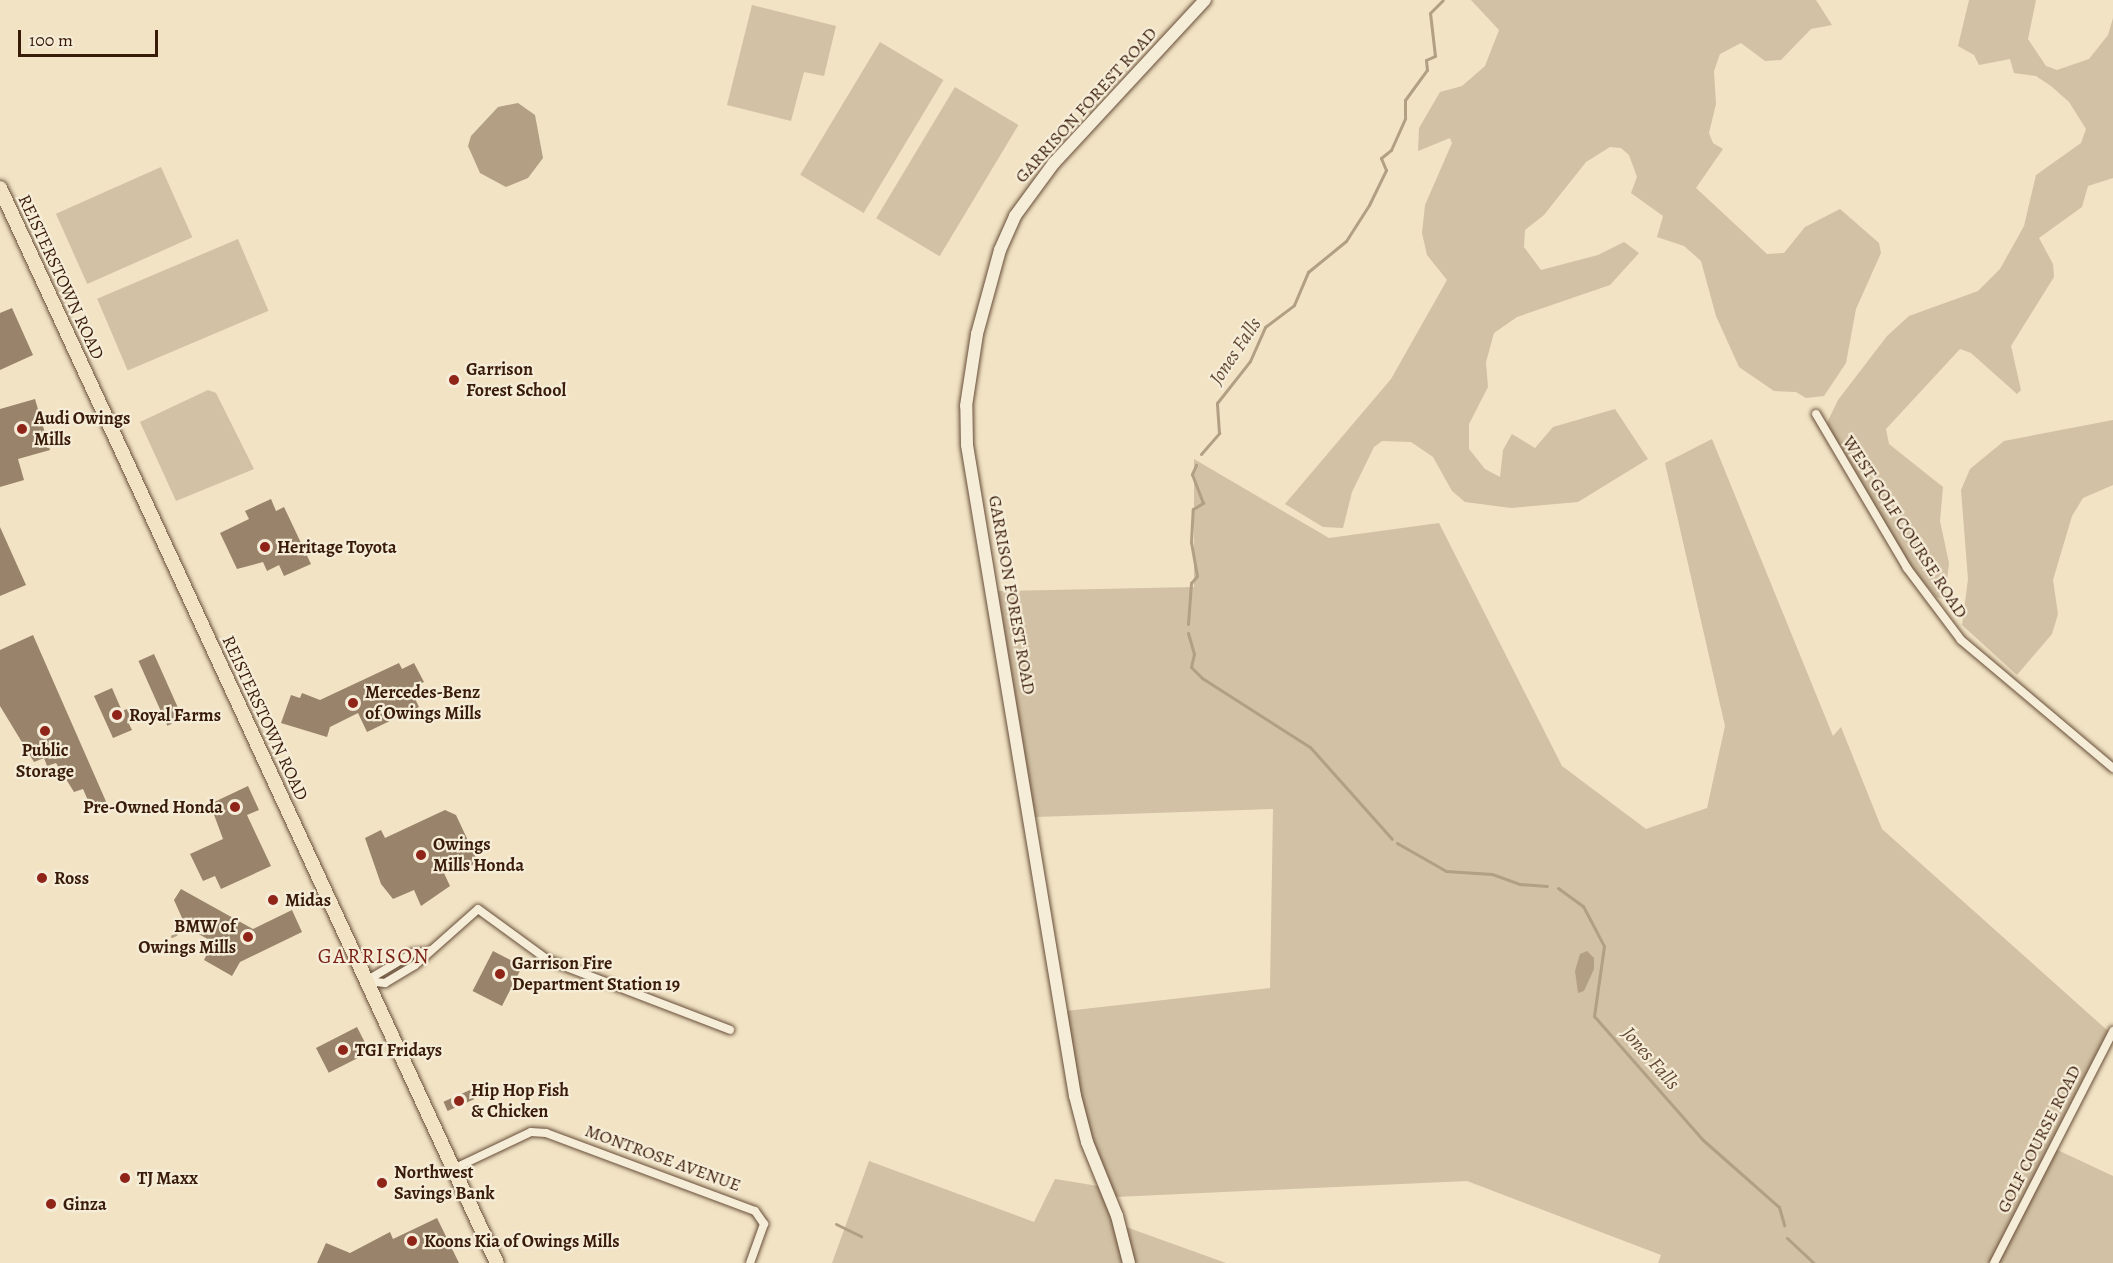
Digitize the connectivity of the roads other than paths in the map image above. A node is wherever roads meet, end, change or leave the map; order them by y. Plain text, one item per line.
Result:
1 (1205, 0) edge
2 (0, 189) edge
3 (1816, 414) dead end
4 (2113, 768) edge
5 (428, 952) junction
6 (366, 981) junction
7 (730, 1029) dead end
8 (2113, 1031) edge
9 (453, 1170) junction
10 (497, 1263) edge
11 (750, 1263) edge
12 (1128, 1263) edge
13 (1994, 1263) edge

1 - 12 main road, GARRISON FOREST ROAD
2 - 6 main road, REISTERSTOWN ROAD
3 - 4 street, WEST GOLF COURSE ROAD
5 - 6 street
5 - 6 street
5 - 7 street
6 - 9 main road, REISTERSTOWN ROAD
8 - 13 street, GOLF COURSE ROAD
9 - 10 main road, REISTERSTOWN ROAD
9 - 11 street, MONTROSE AVENUE

